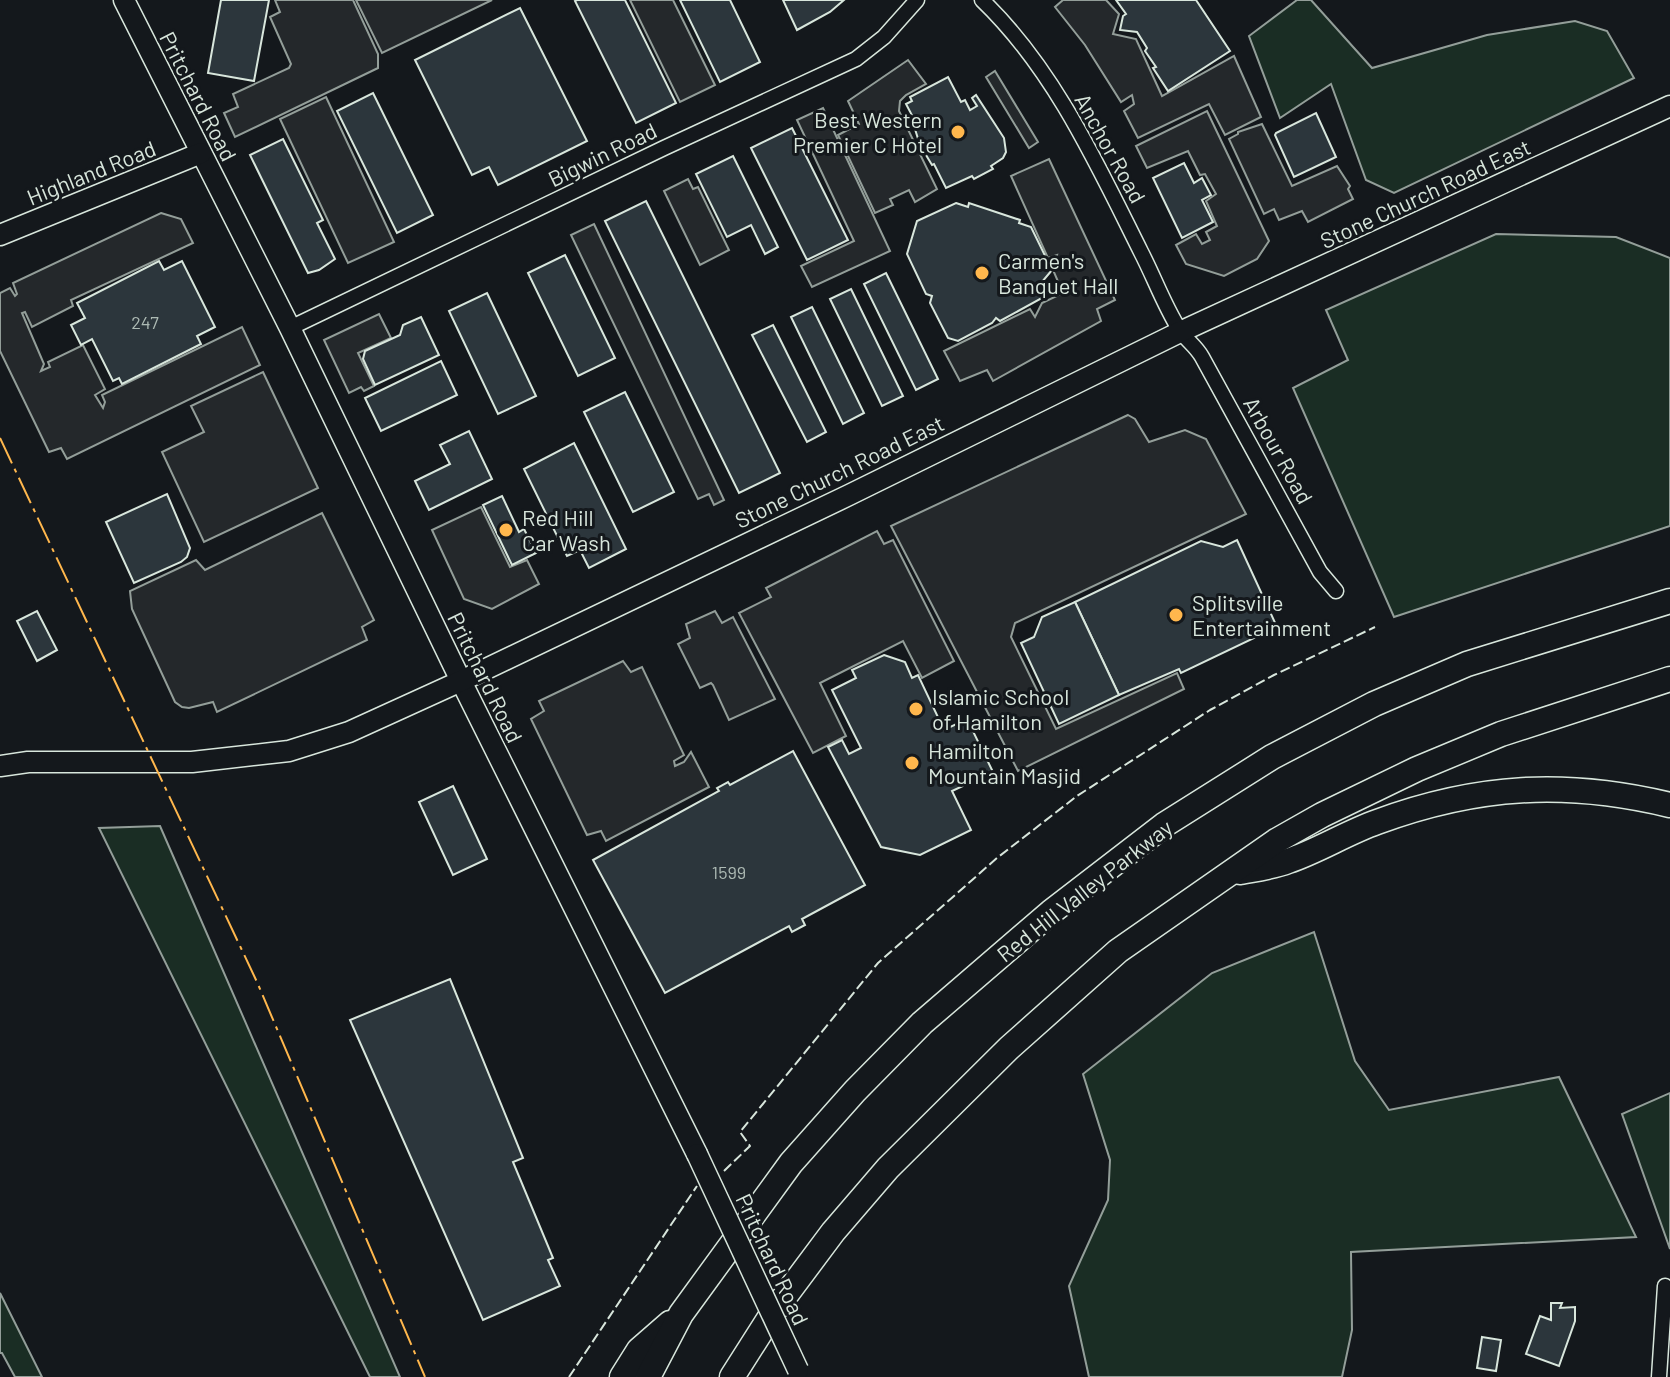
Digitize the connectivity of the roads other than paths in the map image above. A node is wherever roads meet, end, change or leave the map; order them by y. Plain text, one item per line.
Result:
1 (124, 0) edge
2 (917, 0) edge
3 (982, 0) edge
4 (1670, 106) edge
5 (201, 153) junction
6 (0, 235) edge
7 (290, 328) junction
8 (1180, 332) junction
9 (1336, 591) dead end
10 (1670, 601) edge
11 (1670, 679) edge
12 (461, 681) junction
13 (0, 766) edge
14 (1670, 805) edge
15 (1226, 875) junction
16 (1665, 1286) dead end
17 (681, 1314) junction
18 (800, 1373) edge
19 (622, 1377) edge
20 (648, 1377) edge
21 (732, 1377) edge
22 (1659, 1377) edge

1 - 5 main road, Pritchard Road
2 - 7 street, Bigwin Road
3 - 8 street, Anchor Road
4 - 8 main road, Stone Church Road East
5 - 6 main road, Highland Road
5 - 7 main road, Pritchard Road
7 - 12 main road, Pritchard Road
8 - 9 street, Arbour Road
8 - 12 main road, Stone Church Road East
10 - 17 highway, Red Hill Valley Parkway
11 - 15 highway
12 - 13 main road, Stone Church Road East
12 - 18 main road, Pritchard Road, bridge
14 - 15 highway
15 - 21 highway
16 - 22 street
17 - 19 highway
17 - 20 highway, Red Hill Valley Parkway

